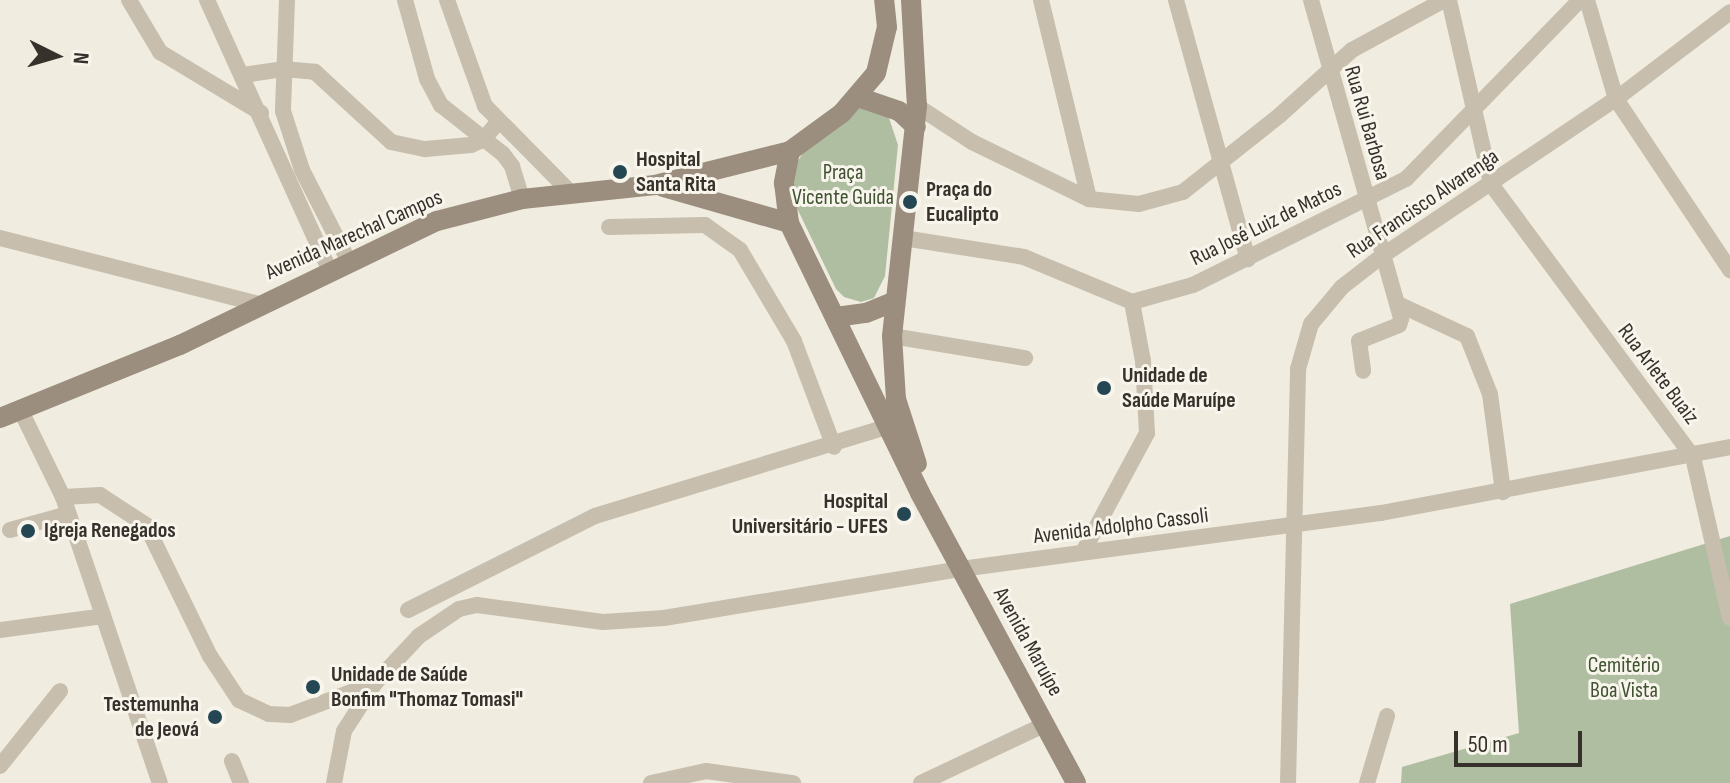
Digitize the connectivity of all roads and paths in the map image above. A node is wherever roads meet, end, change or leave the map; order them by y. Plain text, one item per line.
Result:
1 (129, 0) edge
2 (207, 0) edge
3 (287, 0) edge
4 (405, 0) edge
5 (447, 0) edge
6 (884, 0) edge
7 (911, 0) edge
8 (1041, 0) edge
9 (1176, 0) edge
10 (1311, 0) edge
11 (1446, 0) edge
12 (1580, 0) edge
13 (1587, 0) edge
14 (1730, 12) edge
15 (283, 69) junction
16 (1328, 69) junction
17 (243, 75) junction
18 (858, 97) junction
19 (1616, 99) junction
20 (485, 106) junction
21 (917, 106) junction
22 (1473, 109) junction
23 (261, 113) junction
24 (498, 122) junction
25 (463, 125) junction
26 (916, 127) junction
27 (483, 140) junction
28 (790, 151) junction
29 (1219, 166) junction
30 (1491, 184) junction
31 (655, 185) junction
32 (570, 192) junction
33 (522, 199) junction
34 (1089, 199) junction
35 (1367, 200) junction
36 (789, 223) junction
37 (609, 227) dead end
38 (0, 238) edge
39 (903, 238) junction
40 (1382, 256) junction
41 (1248, 259) junction
42 (348, 260) junction
43 (329, 269) junction
44 (1730, 270) edge
45 (895, 301) junction
46 (1132, 302) junction
47 (259, 304) junction
48 (1398, 304) junction
49 (836, 317) junction
50 (892, 336) junction
51 (1025, 358) dead end
52 (1363, 371) dead end
53 (20, 409) junction
54 (0, 418) edge
55 (887, 427) junction
56 (834, 447) junction
57 (1730, 447) edge
58 (1693, 457) junction
59 (1503, 492) junction
60 (63, 497) junction
61 (68, 514) junction
62 (1296, 522) junction
63 (937, 524) junction
64 (10, 530) dead end
65 (1083, 552) junction
66 (961, 569) junction
67 (408, 610) dead end
68 (103, 616) junction
69 (1730, 618) edge
70 (0, 630) edge
71 (375, 683) junction
72 (60, 691) dead end
73 (1387, 716) dead end
74 (1046, 724) junction
75 (232, 761) dead end
76 (0, 766) edge
77 (160, 783) edge
78 (241, 783) edge
79 (334, 783) edge
80 (651, 783) edge
81 (793, 783) edge
82 (921, 783) edge
83 (1076, 783) edge
84 (1288, 783) edge
85 (1367, 783) edge

1 - 23 street
2 - 17 street
3 - 15 street
4 - 25 street
5 - 20 street
6 - 18 main road
7 - 21 main road
8 - 34 street
9 - 29 street
10 - 16 street, Rua Rui Barbosa
11 - 16 street
11 - 22 street
12 - 22 street, Rua José Luiz de Matos
13 - 19 street
14 - 19 street, Rua Francisco Alvarenga
15 - 17 street
15 - 27 street
15 - 42 street
16 - 29 street
16 - 35 street, Rua Rui Barbosa
17 - 23 street
18 - 26 main road
18 - 28 main road
19 - 30 street, Rua Francisco Alvarenga
19 - 44 street
20 - 24 street
20 - 25 street
21 - 26 main road
21 - 34 street
22 - 30 street
22 - 35 street, Rua José Luiz de Matos
23 - 43 street
24 - 27 street
24 - 32 street
25 - 27 street
26 - 39 main road
27 - 33 street
28 - 31 main road, Avenida Marechal Campos
28 - 36 main road
29 - 34 street
29 - 41 street
30 - 40 street, Rua Francisco Alvarenga
30 - 58 street, Rua Arlete Buaiz
31 - 32 main road, Avenida Marechal Campos
31 - 36 main road, Avenida Marechal Campos
32 - 33 main road, Avenida Marechal Campos
33 - 42 main road, Avenida Marechal Campos
35 - 40 street, Rua Rui Barbosa
35 - 41 street, Rua José Luiz de Matos
36 - 49 main road
37 - 56 street
38 - 47 street
39 - 45 main road
39 - 46 street
40 - 48 street, Rua Rui Barbosa
40 - 62 street, Rua Francisco Alvarenga
41 - 46 street, Rua José Luiz de Matos
42 - 43 main road, Avenida Marechal Campos
43 - 47 main road, Avenida Marechal Campos
45 - 49 main road
45 - 50 main road, Avenida Maruípe
46 - 65 street
47 - 53 main road, Avenida Marechal Campos
48 - 52 street
48 - 59 street
49 - 55 main road, Avenida Maruípe
50 - 51 street
50 - 63 main road, Avenida Maruípe
53 - 54 main road, Avenida Marechal Campos
53 - 60 street
55 - 56 street
55 - 63 main road, Avenida Maruípe
56 - 67 street
57 - 58 street, Avenida Adolpho Cassoli
58 - 59 street, Avenida Adolpho Cassoli
58 - 69 street, Rua Arlete Buaiz
59 - 62 street, Avenida Adolpho Cassoli
60 - 61 street
60 - 71 street
61 - 64 street
61 - 68 street
62 - 65 street, Avenida Adolpho Cassoli
62 - 84 street, Rua Francisco Alvarenga
63 - 66 main road, Avenida Maruípe
65 - 66 street, Avenida Adolpho Cassoli
66 - 71 street, Avenida Adolpho Cassoli
66 - 74 main road, Avenida Maruípe
68 - 70 street
68 - 77 street
71 - 79 street
72 - 76 street
73 - 85 street
74 - 82 street
74 - 83 main road, Avenida Maruípe
75 - 78 street
80 - 81 street

